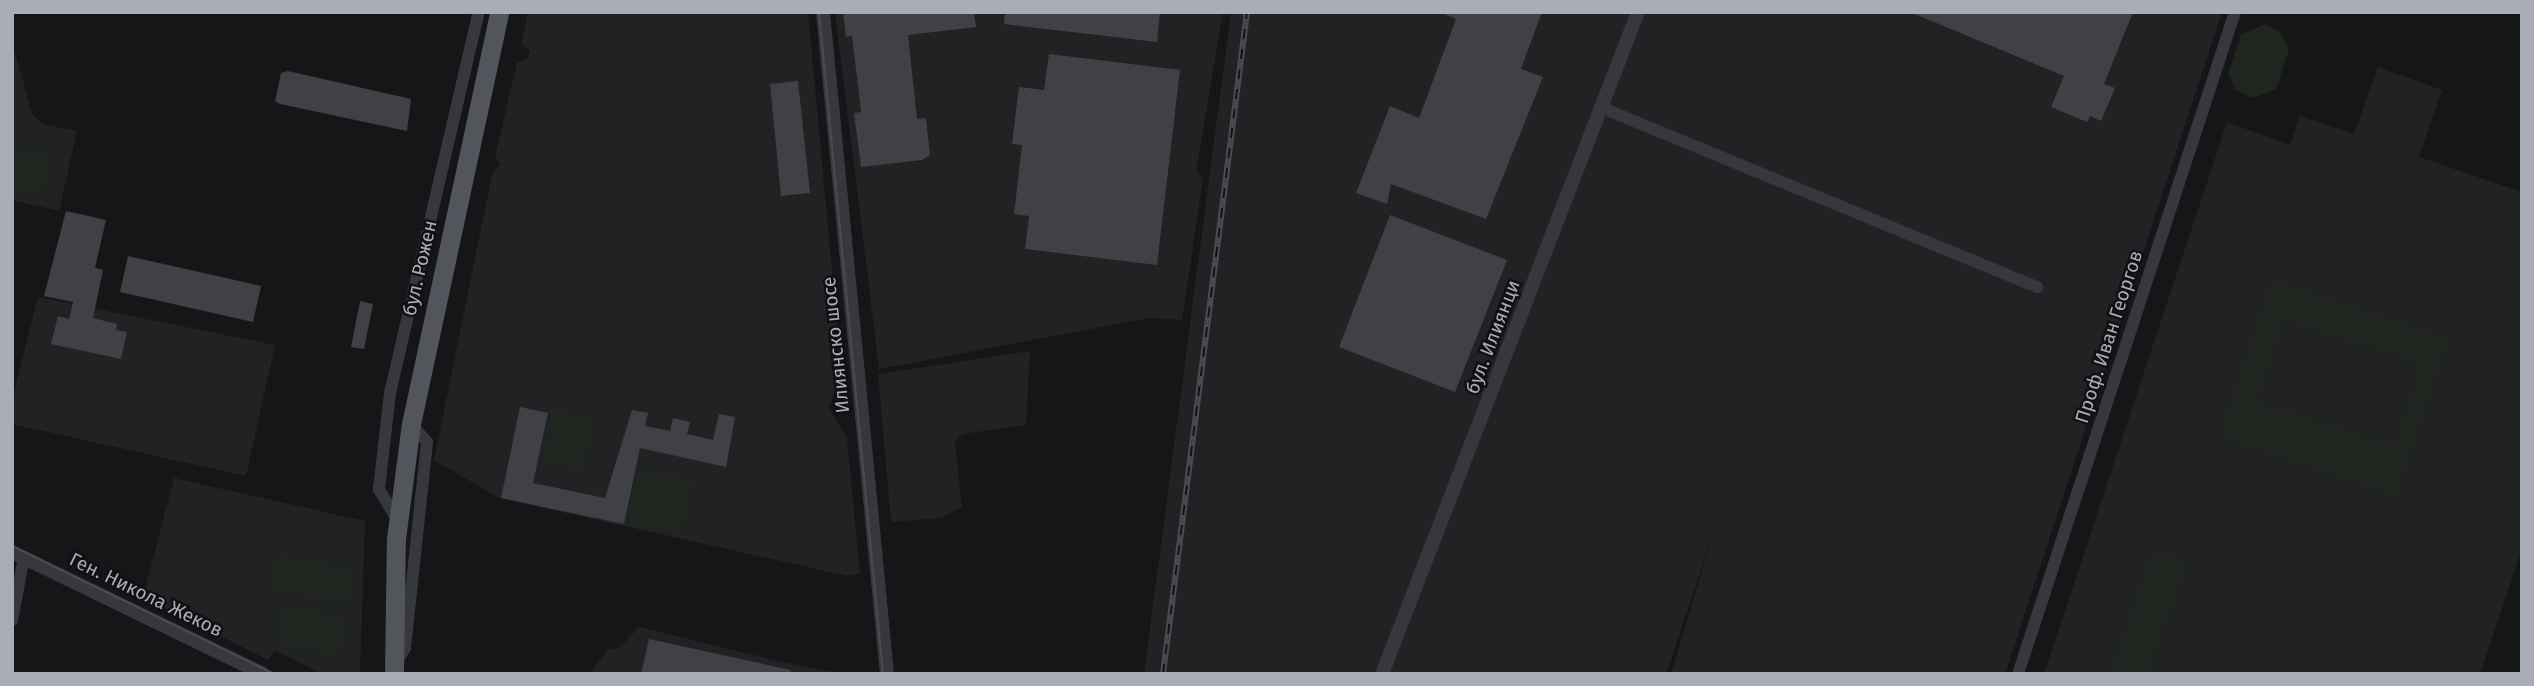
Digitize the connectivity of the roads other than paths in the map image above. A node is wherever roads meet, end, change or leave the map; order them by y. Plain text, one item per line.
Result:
1 (479, 12) edge
2 (499, 12) edge
3 (824, 12) edge
4 (1638, 12) edge
5 (2235, 12) edge
6 (1600, 107) junction
7 (2037, 287) dead end
8 (411, 424) junction
9 (398, 522) junction
10 (18, 554) edge
11 (12, 620) edge
12 (394, 670) edge
13 (263, 674) edge
14 (887, 674) edge
15 (1382, 674) edge
16 (2018, 674) edge

1 - 9 street, бул. Рожен
2 - 8 main road, бул. Рожен
3 - 14 street, Илиянско шосе
4 - 6 street, бул. Илиянци
5 - 16 street, Проф. Иван Георгов
6 - 7 street
6 - 15 street, бул. Илиянци
8 - 9 main road, бул. Рожен
8 - 12 street, бул. Рожен
9 - 12 main road, бул. Рожен
10 - 11 street
10 - 13 street, Ген. Никола Жеков

